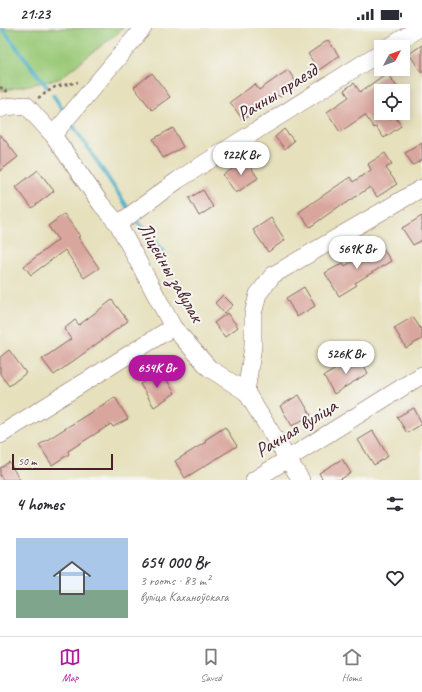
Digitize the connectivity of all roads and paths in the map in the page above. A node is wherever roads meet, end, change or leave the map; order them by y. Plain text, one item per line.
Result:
1 (143, 28) edge
2 (419, 28) edge
3 (400, 40) edge
4 (374, 56) edge
5 (103, 77) junction
6 (26, 105) junction
7 (0, 109) edge
8 (53, 135) junction
9 (422, 188) edge
10 (118, 224) junction
11 (173, 327) junction
12 (422, 375) edge
13 (246, 392) junction
14 (0, 435) edge
15 (288, 459) junction
16 (254, 480) edge
17 (301, 480) edge

1 - 5 street
2 - 3 street
4 - 10 street, Рачны праезд
5 - 6 path
5 - 8 street
6 - 7 street
6 - 8 street, Ліцейны завулак
8 - 10 street, Ліцейны завулак
9 - 13 street
10 - 11 street, Ліцейны завулак
11 - 13 street, Ліцейны завулак
11 - 14 street
12 - 15 street, Рачная вуліца
13 - 15 street, Ліцейны завулак
15 - 16 street, Рачная вуліца
15 - 17 street, Ліцейны завулак

